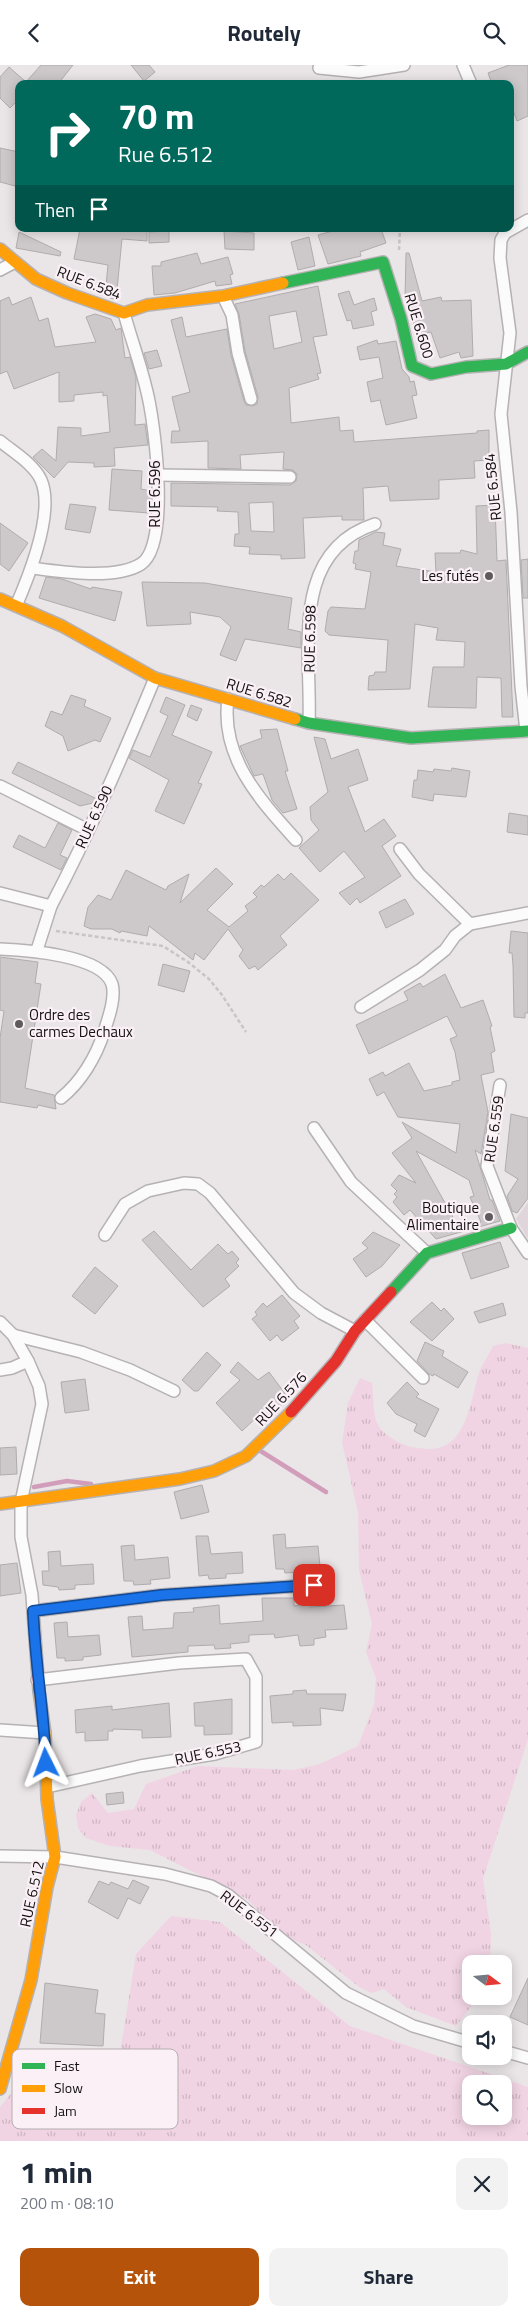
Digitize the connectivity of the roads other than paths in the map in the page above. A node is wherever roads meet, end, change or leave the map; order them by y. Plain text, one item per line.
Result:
1 (404, 65) edge
2 (463, 65) edge
3 (319, 68) dead end
4 (469, 80) edge
5 (527, 220) edge
6 (514, 228) edge
7 (507, 232) edge
8 (0, 249) edge
9 (15, 262) junction
10 (384, 262) joint
11 (0, 270) edge
12 (223, 296) junction
13 (124, 313) junction
14 (528, 352) edge
15 (506, 364) junction
16 (251, 399) dead end
17 (0, 441) edge
18 (158, 475) junction
19 (290, 477) dead end
20 (375, 524) dead end
21 (33, 568) junction
22 (0, 599) edge
23 (16, 606) junction
24 (155, 678) junction
25 (228, 699) junction
26 (308, 723) junction
27 (527, 731) edge
28 (0, 785) edge
29 (88, 830) junction
30 (296, 840) dead end
31 (400, 849) dead end
32 (0, 893) edge
33 (51, 906) junction
34 (528, 913) edge
35 (470, 924) junction
36 (0, 949) edge
37 (37, 950) junction
38 (361, 1007) dead end
39 (500, 1085) dead end
40 (61, 1099) dead end
41 (314, 1128) dead end
42 (512, 1228) junction
43 (105, 1235) dead end
44 (427, 1253) junction
45 (528, 1253) edge
46 (365, 1320) junction
47 (0, 1322) edge
48 (355, 1331) junction
49 (13, 1335) junction
50 (28, 1361) junction
51 (0, 1370) edge
52 (423, 1378) dead end
53 (174, 1391) dead end
54 (21, 1502) junction
55 (0, 1504) edge
56 (314, 1585) dead end
57 (33, 1611) junction
58 (37, 1680) junction
59 (0, 1730) edge
60 (45, 1733) junction
61 (47, 1787) junction
62 (0, 1856) edge
63 (55, 1857) junction
64 (462, 2041) edge
65 (512, 2054) edge
66 (528, 2059) edge
67 (0, 2089) edge

1 - 3 street
2 - 4 street
5 - 6 street, RUE 6.584
7 - 15 street, RUE 6.584
8 - 9 street, RUE 6.584
9 - 11 street
9 - 13 street, RUE 6.584
10 - 12 street, RUE 6.584
10 - 15 street, RUE 6.600
12 - 13 street, RUE 6.584
12 - 16 street
13 - 18 street, RUE 6.596
14 - 15 street
15 - 27 street, RUE 6.584
17 - 21 street
18 - 19 street
18 - 21 street, RUE 6.596
20 - 26 street, RUE 6.598
21 - 23 street
22 - 23 street, RUE 6.582
23 - 24 street, RUE 6.582
24 - 25 street, RUE 6.582
24 - 29 street, RUE 6.590
25 - 26 street, RUE 6.582
25 - 30 street
26 - 27 street, RUE 6.582
28 - 29 street
29 - 33 street, RUE 6.590
31 - 35 street
32 - 33 street
33 - 37 street, RUE 6.590
34 - 35 street
35 - 38 street
36 - 37 street
37 - 40 street
39 - 42 street, RUE 6.559
41 - 44 street
42 - 44 street
42 - 45 street, RUE 6.559
43 - 48 street
44 - 46 street, RUE 6.576
46 - 48 street, RUE 6.576
46 - 52 street
47 - 49 street, RUE 6.512
48 - 54 street, RUE 6.576
49 - 50 street, RUE 6.512
49 - 53 street
50 - 51 street
50 - 54 street, RUE 6.512
54 - 55 street, RUE 6.576
54 - 57 street, RUE 6.512
56 - 57 street
57 - 58 street, RUE 6.512
58 - 60 street, RUE 6.512
58 - 61 street, RUE 6.553
59 - 60 street
60 - 61 street, RUE 6.512
61 - 63 street, RUE 6.512
62 - 63 street, RUE 6.551
63 - 64 street, RUE 6.551
63 - 67 street, RUE 6.512
65 - 66 street

